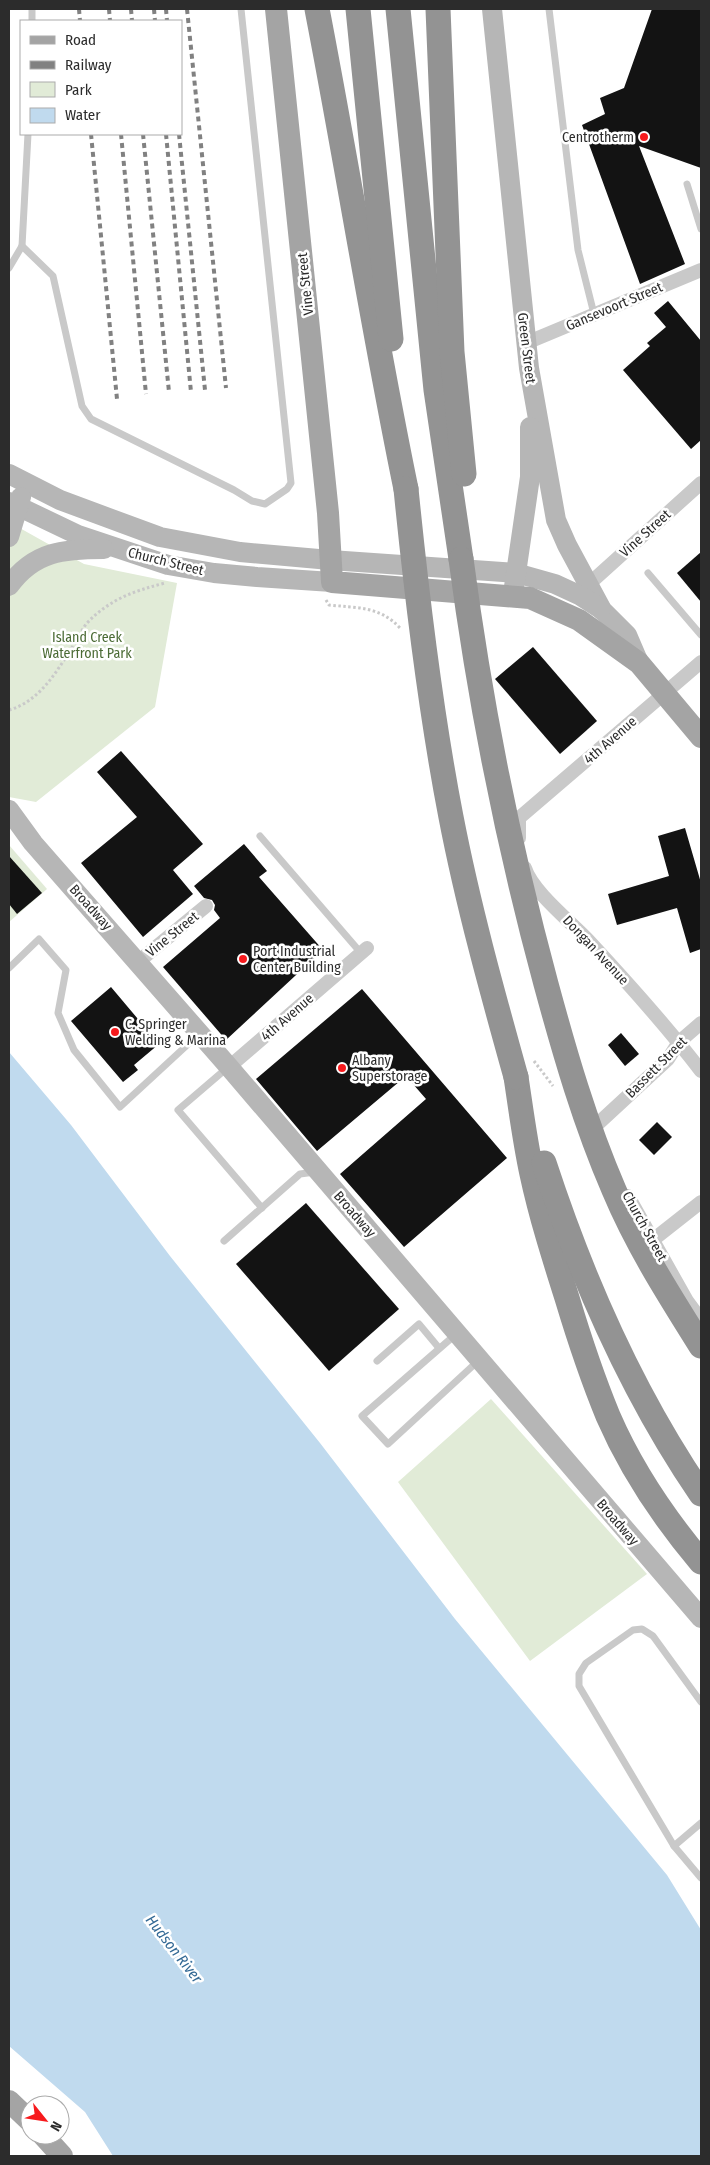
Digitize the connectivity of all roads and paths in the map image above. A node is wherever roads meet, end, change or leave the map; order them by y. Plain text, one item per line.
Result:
1 (241, 9) edge
2 (276, 9) edge
3 (317, 9) edge
4 (358, 9) edge
5 (398, 9) edge
6 (438, 9) edge
7 (492, 9) edge
8 (548, 9) edge
9 (28, 135) edge
10 (687, 184) dead end
11 (701, 229) edge
12 (22, 246) junction
13 (9, 268) edge
14 (699, 275) edge
15 (594, 314) junction
16 (526, 343) junction
17 (529, 368) junction
18 (17, 479) edge
19 (701, 483) edge
20 (406, 489) junction
21 (13, 505) edge
22 (9, 537) edge
23 (118, 550) junction
24 (461, 559) junction
25 (168, 565) junction
26 (331, 571) junction
27 (648, 572) dead end
28 (516, 573) junction
29 (589, 584) junction
30 (9, 586) edge
31 (513, 596) junction
32 (602, 610) junction
33 (701, 635) edge
34 (701, 662) edge
35 (639, 663) junction
36 (664, 693) junction
37 (9, 710) edge
38 (701, 737) edge
39 (9, 810) edge
40 (519, 818) joint
41 (260, 836) dead end
42 (206, 906) dead end
43 (364, 951) joint
44 (138, 962) junction
45 (9, 968) edge
46 (701, 1023) edge
47 (200, 1033) junction
48 (679, 1042) junction
49 (229, 1067) junction
50 (701, 1071) edge
51 (516, 1078) junction
52 (590, 1131) joint
53 (318, 1171) junction
54 (701, 1202) edge
55 (262, 1208) junction
56 (654, 1239) junction
57 (224, 1242) dead end
58 (701, 1320) edge
59 (457, 1333) junction
60 (701, 1346) edge
61 (439, 1348) junction
62 (480, 1359) junction
63 (377, 1361) dead end
64 (701, 1494) edge
65 (701, 1562) edge
66 (701, 1618) edge
67 (701, 1702) edge
68 (701, 1823) edge
69 (674, 1846) junction
70 (701, 1878) edge
71 (9, 2101) edge
72 (20, 2111) edge
73 (53, 2145) edge
74 (62, 2156) edge

1 - 12 lane
2 - 26 main road, Vine Street
3 - 20 highway
4 - 20 highway
5 - 24 highway
6 - 24 highway
7 - 16 street, Green Street
8 - 15 lane
9 - 12 lane
10 - 11 lane
12 - 13 lane
14 - 15 street, Gansevoort Street
15 - 16 street, Gansevoort Street
16 - 17 street, Green Street
17 - 28 street
17 - 29 street, Green Street
18 - 21 street
18 - 26 street, Church Street
19 - 29 street, Vine Street
20 - 51 highway, bridge
21 - 22 street
21 - 23 street, Church Street
23 - 25 street, Church Street
23 - 30 street
24 - 60 highway, bridge
25 - 26 street, Church Street
25 - 37 path
26 - 28 street
26 - 31 main road
27 - 33 lane
28 - 31 street
28 - 32 street
29 - 32 street, Green Street
31 - 35 main road, Green Street
32 - 35 street, Green Street
34 - 36 street, 4th Avenue
35 - 36 main road, Green Street
36 - 38 main road, Green Street
36 - 40 street, 4th Avenue
39 - 44 street, Broadway
40 - 48 street, Dongan Avenue
41 - 43 lane
42 - 44 street, Vine Street
43 - 49 street, 4th Avenue
44 - 47 street, Broadway
45 - 47 lane
46 - 48 street, Bassett Street
47 - 49 street, Broadway
48 - 50 street, Dongan Avenue
48 - 52 street, Bassett Street
49 - 53 street, Broadway
49 - 55 lane
51 - 64 highway
51 - 65 highway
52 - 56 street, Church Street
53 - 55 lane
53 - 59 street, Broadway
54 - 56 street
55 - 57 lane
56 - 58 street, Church Street
59 - 61 lane
59 - 62 street, Broadway
61 - 62 lane
61 - 63 lane
62 - 66 street, Broadway
67 - 69 lane
68 - 69 lane
69 - 70 lane
71 - 72 main road
73 - 74 main road

